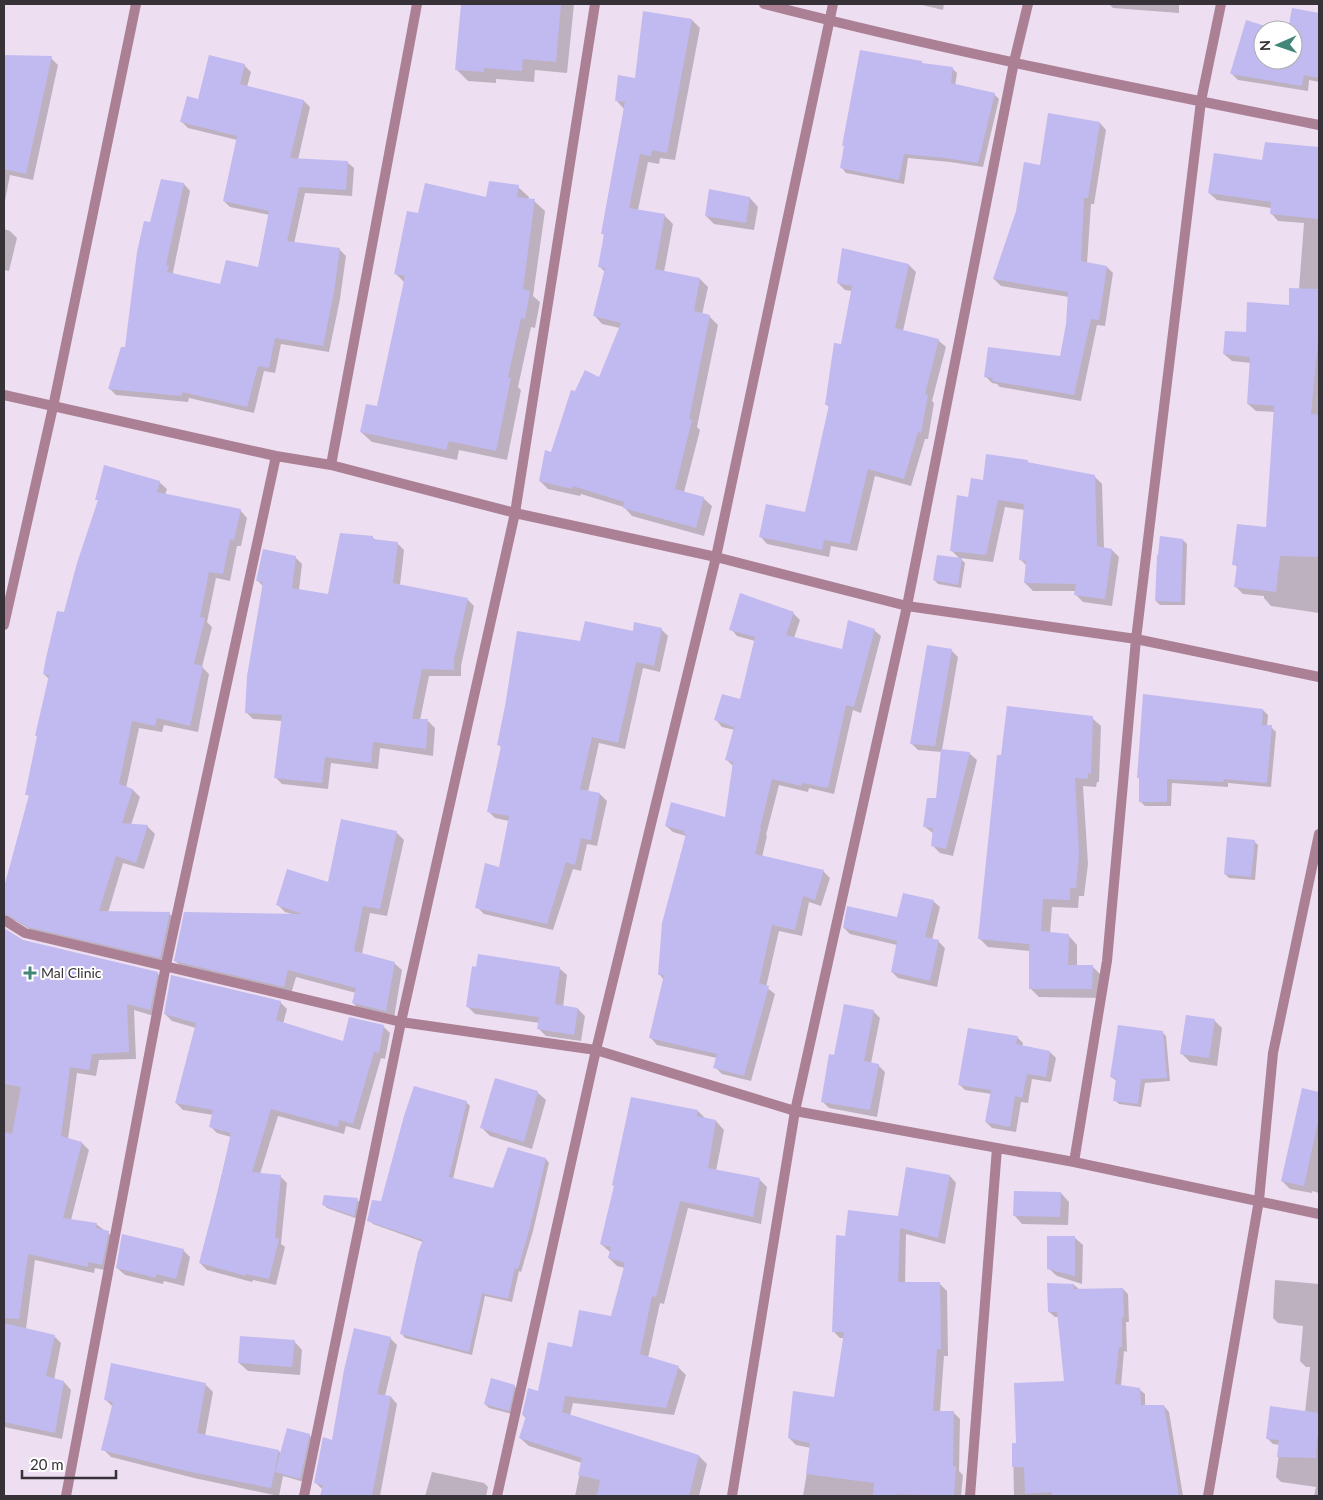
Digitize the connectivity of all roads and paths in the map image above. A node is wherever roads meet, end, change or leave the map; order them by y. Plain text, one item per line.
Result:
1 (136, 4) edge
2 (416, 4) edge
3 (596, 4) edge
4 (764, 4) edge
5 (833, 4) edge
6 (1028, 4) edge
7 (1221, 4) edge
8 (829, 21) junction
9 (1014, 62) junction
10 (1201, 101) junction
11 (1319, 124) edge
12 (4, 395) edge
13 (53, 407) junction
14 (276, 456) junction
15 (331, 465) junction
16 (515, 512) junction
17 (716, 557) junction
18 (907, 606) junction
19 (4, 625) edge
20 (1136, 639) junction
21 (1319, 677) edge
22 (1319, 834) edge
23 (4, 920) edge
24 (166, 965) junction
25 (401, 1022) junction
26 (596, 1050) junction
27 (795, 1111) junction
28 (997, 1148) junction
29 (1074, 1162) junction
30 (1259, 1200) junction
31 (1319, 1214) edge
32 (66, 1496) edge
33 (304, 1496) edge
34 (497, 1496) edge
35 (732, 1496) edge
36 (970, 1496) edge
37 (1208, 1496) edge

1 - 13 street
2 - 15 street
3 - 16 street
4 - 8 street
5 - 8 street
6 - 9 street
7 - 10 street
8 - 9 street
8 - 17 street
9 - 10 street
9 - 18 street
10 - 11 street
10 - 20 street
12 - 13 street
13 - 14 street
13 - 19 street
14 - 15 street
14 - 24 street
15 - 16 street
16 - 17 street
16 - 25 street
17 - 18 street
17 - 26 street
18 - 20 street
18 - 27 street
20 - 21 street
20 - 29 street
22 - 30 street
23 - 24 street
24 - 25 street
24 - 32 street
25 - 26 street
25 - 33 street
26 - 27 street
26 - 34 street
27 - 28 street
27 - 35 street
28 - 29 street
28 - 36 street
29 - 30 street
30 - 31 street
30 - 37 street

